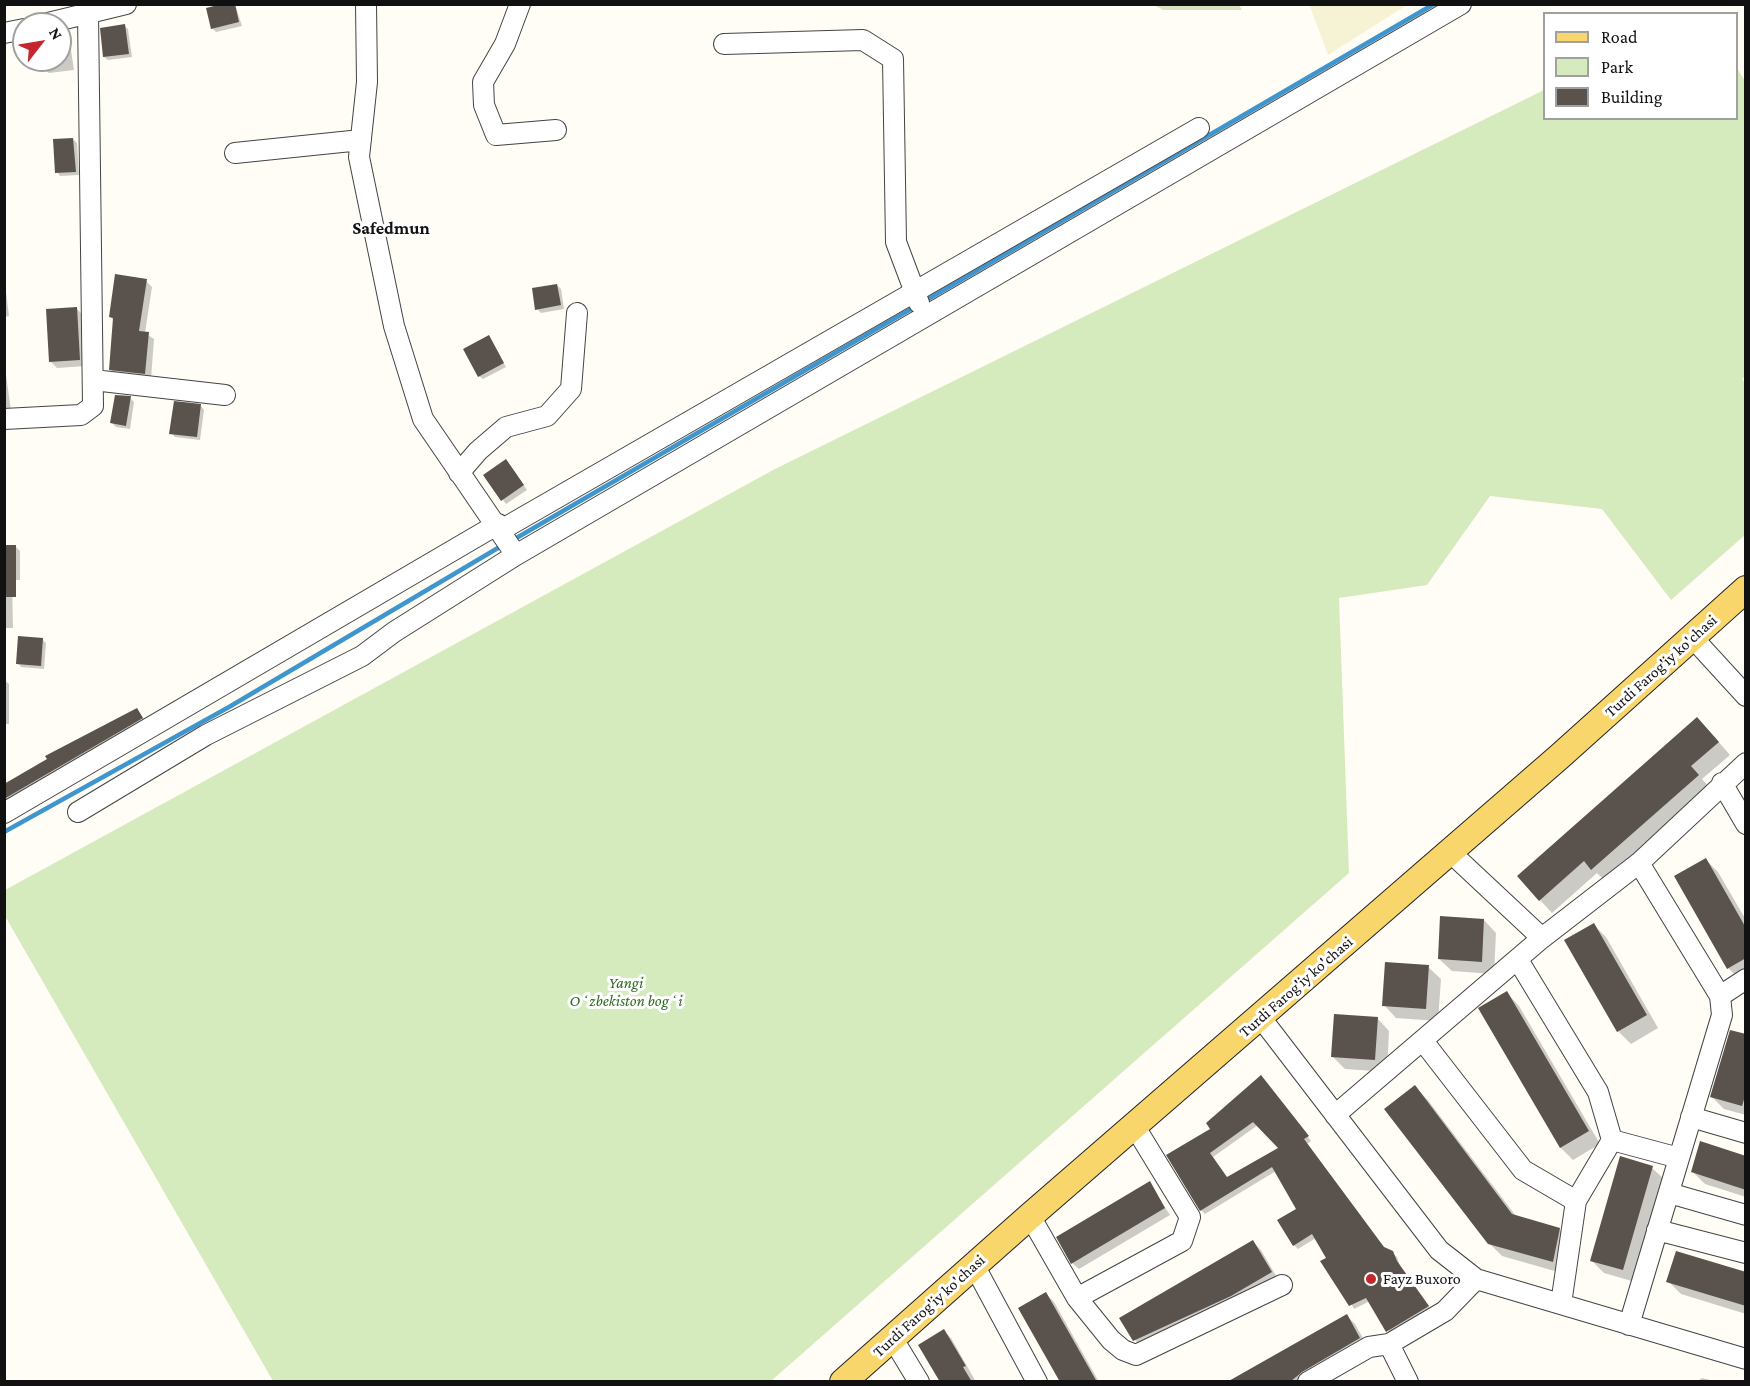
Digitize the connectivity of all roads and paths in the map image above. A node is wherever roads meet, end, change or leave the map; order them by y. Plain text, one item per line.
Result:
1 (126, 4) edge
2 (366, 4) edge
3 (520, 4) edge
4 (1461, 4) edge
5 (87, 14) junction
6 (72, 17) edge
7 (724, 44) dead end
8 (1199, 128) dead end
9 (556, 130) dead end
10 (361, 140) junction
11 (234, 153) dead end
12 (920, 304) junction
13 (578, 313) dead end
14 (93, 380) junction
15 (225, 395) dead end
16 (4, 419) edge
17 (459, 473) junction
18 (500, 529) junction
19 (516, 555) junction
20 (1746, 589) edge
21 (1692, 637) junction
22 (1746, 696) edge
23 (1746, 764) edge
24 (1722, 783) junction
25 (78, 812) dead end
26 (4, 813) edge
27 (1746, 824) edge
28 (1450, 852) junction
29 (1639, 863) junction
30 (1542, 938) junction
31 (1518, 960) junction
32 (1746, 979) edge
33 (1720, 996) junction
34 (1261, 1018) junction
35 (1423, 1041) junction
36 (1335, 1115) junction
37 (1692, 1117) junction
38 (1135, 1126) junction
39 (1746, 1133) edge
40 (1612, 1140) junction
41 (1679, 1158) junction
42 (1669, 1193) junction
43 (1576, 1200) junction
44 (1746, 1215) edge
45 (1030, 1216) junction
46 (1657, 1230) junction
47 (1746, 1253) edge
48 (974, 1265) junction
49 (1476, 1279) junction
50 (1282, 1285) dead end
51 (1077, 1298) junction
52 (1561, 1304) junction
53 (1629, 1324) junction
54 (893, 1339) junction
55 (1389, 1344) junction
56 (1746, 1359) edge
57 (843, 1382) edge
58 (919, 1382) edge
59 (1037, 1382) edge
60 (1308, 1382) edge
61 (1408, 1382) edge

1 - 5 street
2 - 10 street
3 - 9 street
4 - 12 street
5 - 6 street
5 - 14 street
7 - 12 street
8 - 12 street
10 - 11 street
10 - 17 street
12 - 18 street
12 - 19 street
13 - 17 street
14 - 15 street
14 - 16 street
17 - 18 street
18 - 19 street
18 - 26 street
19 - 25 street
20 - 21 main road, Turdi Farog'iy ko'chasi
21 - 22 street
21 - 28 main road, Turdi Farog'iy ko'chasi
23 - 24 street
24 - 27 street
24 - 29 street
28 - 30 street
28 - 34 main road, Turdi Farog'iy ko'chasi
29 - 30 street
29 - 33 street
30 - 31 street
31 - 35 street
31 - 40 street
32 - 33 street
33 - 37 street
34 - 36 street
34 - 38 main road, Turdi Farog'iy ko'chasi
35 - 36 street
35 - 43 street
36 - 49 street
37 - 39 street
37 - 41 street
38 - 45 main road, Turdi Farog'iy ko'chasi
38 - 51 street
40 - 41 street
40 - 43 street
41 - 42 street
42 - 44 street
42 - 46 street
43 - 52 street
45 - 48 main road, Turdi Farog'iy ko'chasi
45 - 51 street
46 - 47 street
46 - 53 street
48 - 54 main road, Turdi Farog'iy ko'chasi
48 - 59 street
49 - 52 street
49 - 55 street
50 - 51 street
52 - 53 street
53 - 56 street
54 - 57 main road, Turdi Farog'iy ko'chasi
54 - 58 street
55 - 60 street
55 - 61 street

